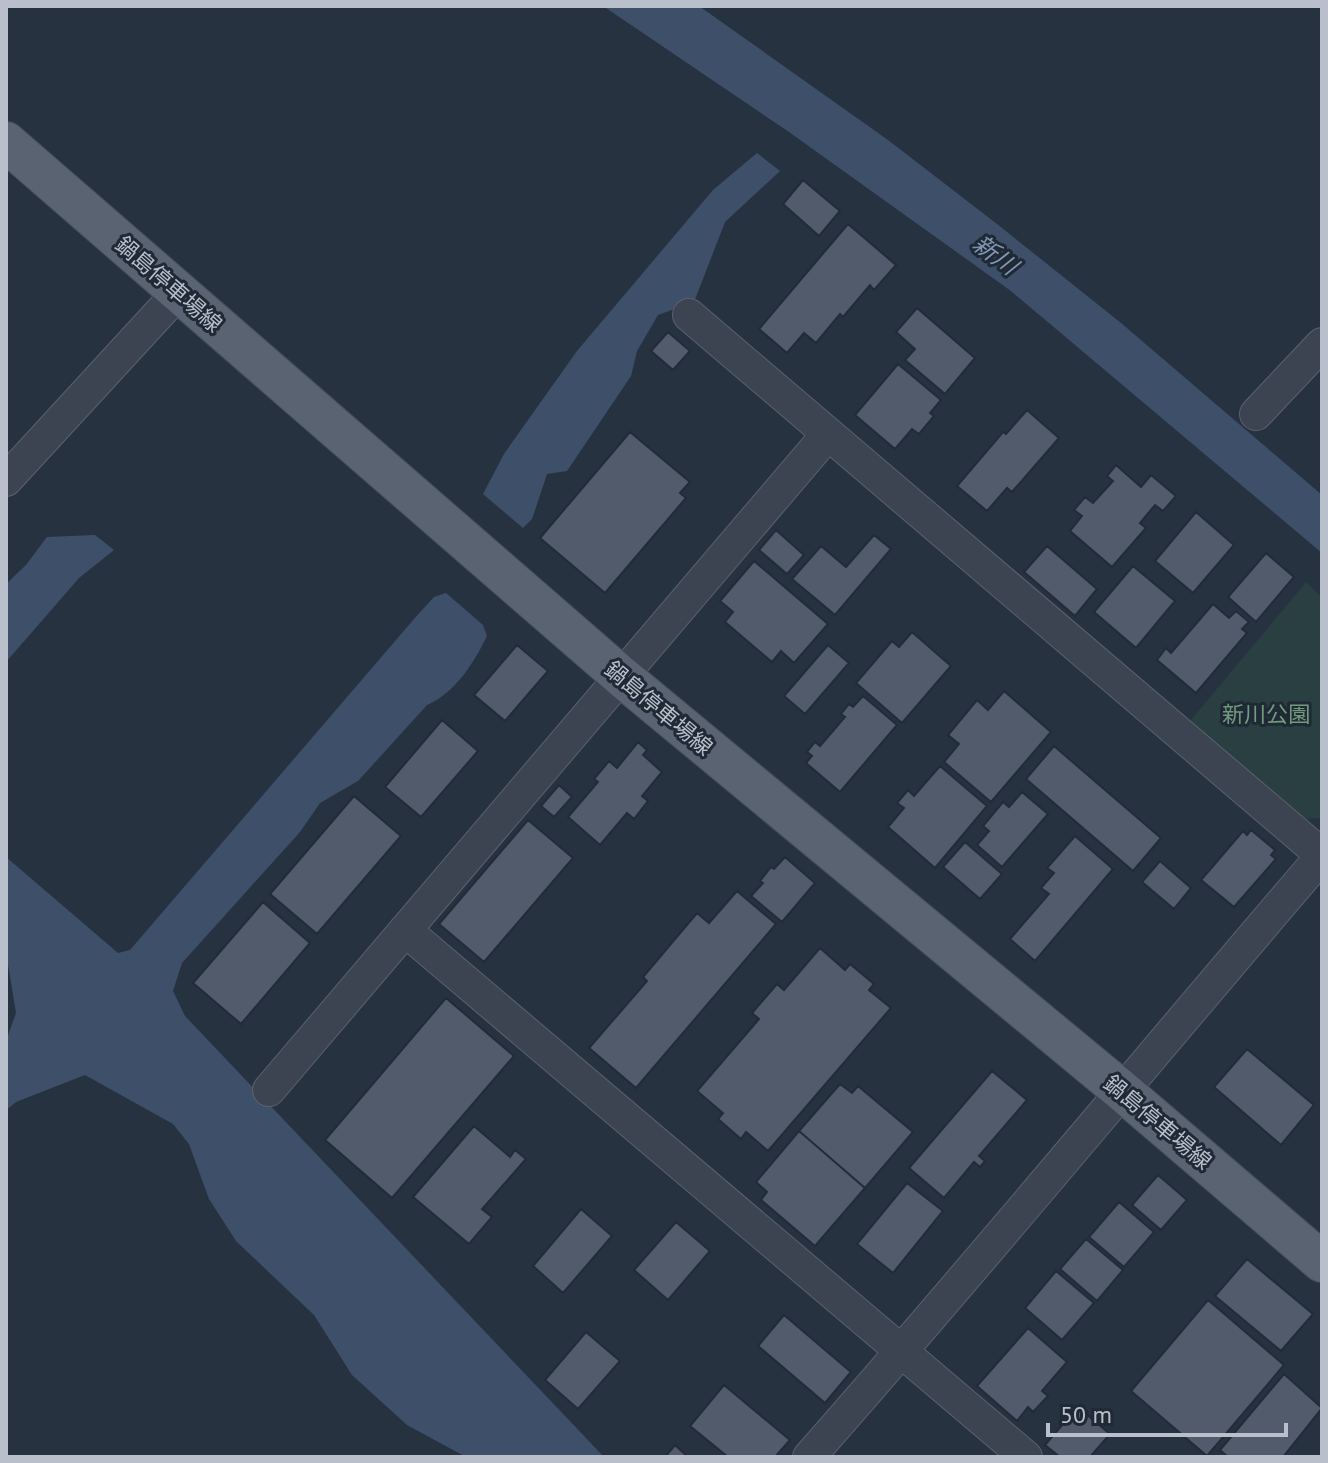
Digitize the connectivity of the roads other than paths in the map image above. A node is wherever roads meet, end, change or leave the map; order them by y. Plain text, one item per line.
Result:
1 (6, 142) edge
2 (179, 292) junction
3 (689, 315) dead end
4 (1322, 344) edge
5 (1256, 414) dead end
6 (828, 434) junction
7 (6, 480) edge
8 (622, 677) junction
9 (1322, 856) edge
10 (405, 930) junction
11 (269, 1090) dead end
12 (1121, 1090) junction
13 (1322, 1262) edge
14 (902, 1351) junction
15 (809, 1457) edge
16 (1026, 1457) edge

1 - 2 main road, 鍋島停車場線
2 - 7 street
2 - 8 main road, 鍋島停車場線
3 - 6 street
4 - 5 street
6 - 8 street
6 - 9 street
8 - 10 street
8 - 12 main road, 鍋島停車場線
9 - 12 street
10 - 11 street
10 - 14 street
12 - 13 main road, 鍋島停車場線
12 - 14 street
14 - 15 street
14 - 16 street

